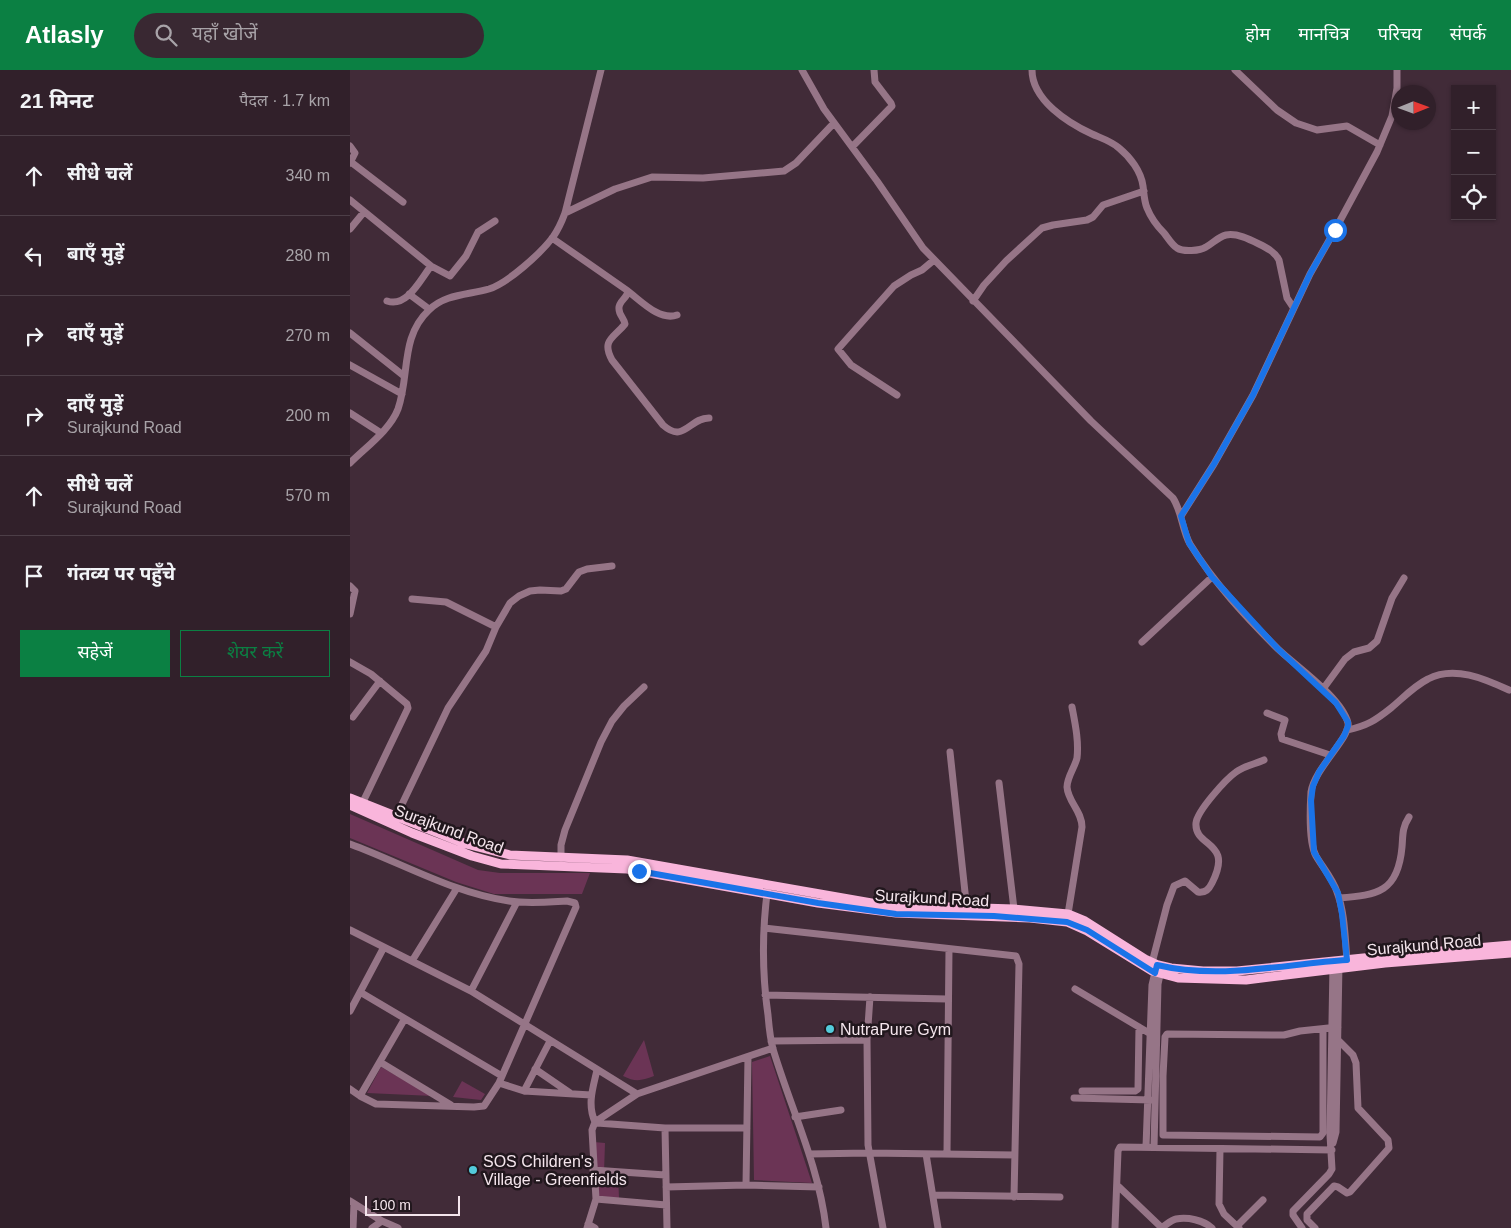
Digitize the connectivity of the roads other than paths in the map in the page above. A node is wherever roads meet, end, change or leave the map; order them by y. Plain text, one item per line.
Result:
1 (601, 70) edge
2 (802, 70) edge
3 (874, 70) edge
4 (1032, 70) edge
5 (1235, 70) edge
6 (1397, 70) edge
7 (834, 123) junction
8 (1380, 145) junction
9 (350, 146) edge
10 (852, 147) junction
11 (350, 163) edge
12 (1144, 191) junction
13 (350, 200) edge
14 (403, 202) dead end
15 (364, 212) junction
16 (565, 213) junction
17 (495, 221) dead end
18 (350, 229) edge
19 (552, 238) junction
20 (934, 260) junction
21 (431, 266) junction
22 (629, 292) junction
23 (409, 294) junction
24 (387, 301) dead end
25 (973, 301) junction
26 (1293, 307) junction
27 (429, 309) junction
28 (677, 315) dead end
29 (350, 333) edge
30 (350, 366) edge
31 (404, 376) junction
32 (402, 394) junction
33 (896, 395) dead end
34 (350, 413) edge
35 (709, 418) dead end
36 (381, 433) junction
37 (350, 463) edge
38 (1181, 516) junction
39 (612, 566) dead end
40 (1212, 577) junction
41 (1404, 578) dead end
42 (350, 586) edge
43 (412, 599) dead end
44 (350, 614) edge
45 (496, 627) junction
46 (1142, 642) dead end
47 (350, 662) edge
48 (380, 681) junction
49 (644, 687) dead end
50 (1323, 689) junction
51 (1509, 690) dead end
52 (1072, 707) dead end
53 (1267, 713) dead end
54 (353, 717) dead end
55 (1347, 730) junction
56 (950, 752) dead end
57 (1330, 755) junction
58 (1264, 760) dead end
59 (999, 783) dead end
60 (350, 798) edge
61 (350, 805) edge
62 (361, 806) junction
63 (1409, 817) dead end
64 (394, 821) junction
65 (350, 844) edge
66 (561, 858) junction
67 (457, 888) junction
68 (767, 890) junction
69 (1339, 898) junction
70 (517, 902) junction
71 (1014, 909) junction
72 (967, 912) junction
73 (1068, 914) junction
74 (764, 928) junction
75 (350, 930) edge
76 (1511, 945) edge
77 (384, 947) junction
78 (949, 949) junction
79 (1511, 953) edge
80 (412, 961) junction
81 (1338, 964) junction
82 (1157, 968) junction
83 (1075, 989) dead end
84 (471, 991) junction
85 (360, 992) junction
86 (765, 995) junction
87 (870, 997) junction
88 (948, 999) junction
89 (350, 1011) edge
90 (404, 1020) junction
91 (525, 1024) junction
92 (1139, 1027) junction
93 (1334, 1028) junction
94 (1323, 1029) junction
95 (1153, 1035) junction
96 (867, 1040) junction
97 (1338, 1040) junction
98 (550, 1041) junction
99 (772, 1044) junction
100 (748, 1057) junction
101 (380, 1062) junction
102 (535, 1069) junction
103 (597, 1070) junction
104 (1155, 1075) junction
105 (1163, 1076) junction
106 (500, 1080) junction
107 (1138, 1084) junction
108 (1148, 1084) junction
109 (350, 1089) edge
110 (524, 1091) junction
111 (1082, 1091) dead end
112 (570, 1093) junction
113 (637, 1094) junction
114 (360, 1096) junction
115 (591, 1096) junction
116 (1074, 1098) dead end
117 (1151, 1100) junction
118 (452, 1106) junction
119 (841, 1110) dead end
120 (795, 1117) junction
121 (595, 1122) junction
122 (665, 1128) junction
123 (747, 1128) junction
124 (1150, 1147) junction
125 (1332, 1148) junction
126 (1220, 1149) junction
127 (868, 1153) junction
128 (947, 1153) junction
129 (809, 1154) junction
130 (926, 1154) junction
131 (1015, 1155) junction
132 (593, 1170) junction
133 (665, 1175) junction
134 (746, 1185) junction
135 (1117, 1185) junction
136 (666, 1187) junction
137 (819, 1187) junction
138 (933, 1195) junction
139 (1014, 1197) junction
140 (1060, 1197) dead end
141 (596, 1199) junction
142 (1263, 1200) dead end
143 (352, 1203) edge
144 (666, 1205) junction
145 (351, 1217) edge
146 (382, 1221) junction
147 (590, 1227) edge
148 (1238, 1227) edge
149 (353, 1228) edge
150 (372, 1228) edge
151 (398, 1228) edge
152 (666, 1228) edge
153 (826, 1228) edge
154 (883, 1228) edge
155 (938, 1228) edge
156 (1115, 1228) edge
157 (1162, 1228) edge
158 (1212, 1228) edge
159 (1302, 1228) edge
160 (1315, 1228) edge

1 - 16 street
2 - 7 street
3 - 10 street
4 - 12 street
5 - 8 street
6 - 8 street
7 - 10 street
7 - 16 street
8 - 26 street
9 - 11 street
10 - 20 street
11 - 14 street
12 - 25 street
12 - 26 street
13 - 15 street
15 - 18 street
15 - 21 street
16 - 19 street
17 - 21 street
19 - 22 street
19 - 27 street
20 - 25 street
20 - 33 street
21 - 23 street
22 - 28 street
22 - 35 street
23 - 24 street
23 - 27 street
25 - 38 street
26 - 38 street
27 - 31 street
29 - 31 street
30 - 32 street
31 - 32 street
32 - 36 street
34 - 36 street
36 - 37 street
38 - 40 street
39 - 45 street
40 - 46 street
40 - 50 street
41 - 50 street
42 - 44 street
43 - 45 street
45 - 64 street
47 - 48 street
48 - 54 street
48 - 62 street
49 - 66 street
50 - 55 street
51 - 55 street
52 - 73 street
53 - 57 street
55 - 57 street
56 - 72 street
57 - 69 street
58 - 82 street
59 - 71 street
60 - 62 main road, Surajkund Road
61 - 62 main road, Surajkund Road
62 - 64 main road, Surajkund Road
63 - 69 street
64 - 66 main road, Surajkund Road
64 - 68 main road, Surajkund Road
65 - 67 street
66 - 68 main road, Surajkund Road
67 - 70 street
67 - 80 street
68 - 72 main road, Surajkund Road
68 - 74 street
69 - 81 street
70 - 84 street
70 - 91 street
71 - 72 main road, Surajkund Road
71 - 73 main road, Surajkund Road
72 - 82 main road, Surajkund Road
73 - 82 main road, Surajkund Road
74 - 78 street
74 - 86 street
75 - 77 street
76 - 81 main road, Surajkund Road
77 - 80 street
77 - 85 street
78 - 88 street
78 - 131 street
79 - 81 main road, Surajkund Road
80 - 84 street
81 - 82 main road, Surajkund Road
81 - 93 street
82 - 95 street
83 - 92 street
84 - 91 street
85 - 89 street
85 - 90 street
86 - 87 street
86 - 99 street
87 - 88 street
87 - 96 street
88 - 128 street
90 - 101 street
90 - 106 street
91 - 98 street
91 - 106 street
92 - 95 street
92 - 107 street
93 - 94 street
93 - 97 street
93 - 125 street
94 - 105 street
94 - 105 street
95 - 104 street
95 - 108 street
96 - 99 street
96 - 127 street
97 - 125 street
97 - 160 street
98 - 102 street
98 - 103 street
99 - 100 street
99 - 120 street
100 - 113 street
100 - 123 street
101 - 114 street
101 - 118 street
102 - 110 street
102 - 112 street
103 - 113 street
103 - 115 street
104 - 105 street
104 - 117 street
106 - 110 street
106 - 118 street
107 - 108 street
107 - 111 street
108 - 117 street
109 - 114 street
110 - 112 street
112 - 115 street
113 - 121 street
114 - 118 street
115 - 121 street
116 - 117 street
117 - 124 street
119 - 120 street
120 - 129 street
121 - 122 street
121 - 132 street
122 - 123 street
122 - 133 street
123 - 134 street
124 - 126 street
124 - 135 street
125 - 126 street
125 - 159 street
126 - 148 street
127 - 129 street
127 - 130 street
127 - 154 street
128 - 130 street
128 - 131 street
129 - 137 street
130 - 138 street
131 - 139 street
132 - 133 street
132 - 141 street
133 - 136 street
134 - 136 street
134 - 137 street
135 - 156 street
135 - 157 street
136 - 144 street
137 - 153 street
138 - 139 street
138 - 155 street
139 - 140 street
141 - 144 street
141 - 147 street
142 - 148 street
143 - 145 street
143 - 146 street
144 - 152 street
145 - 149 street
146 - 150 street
146 - 151 street
157 - 158 street

